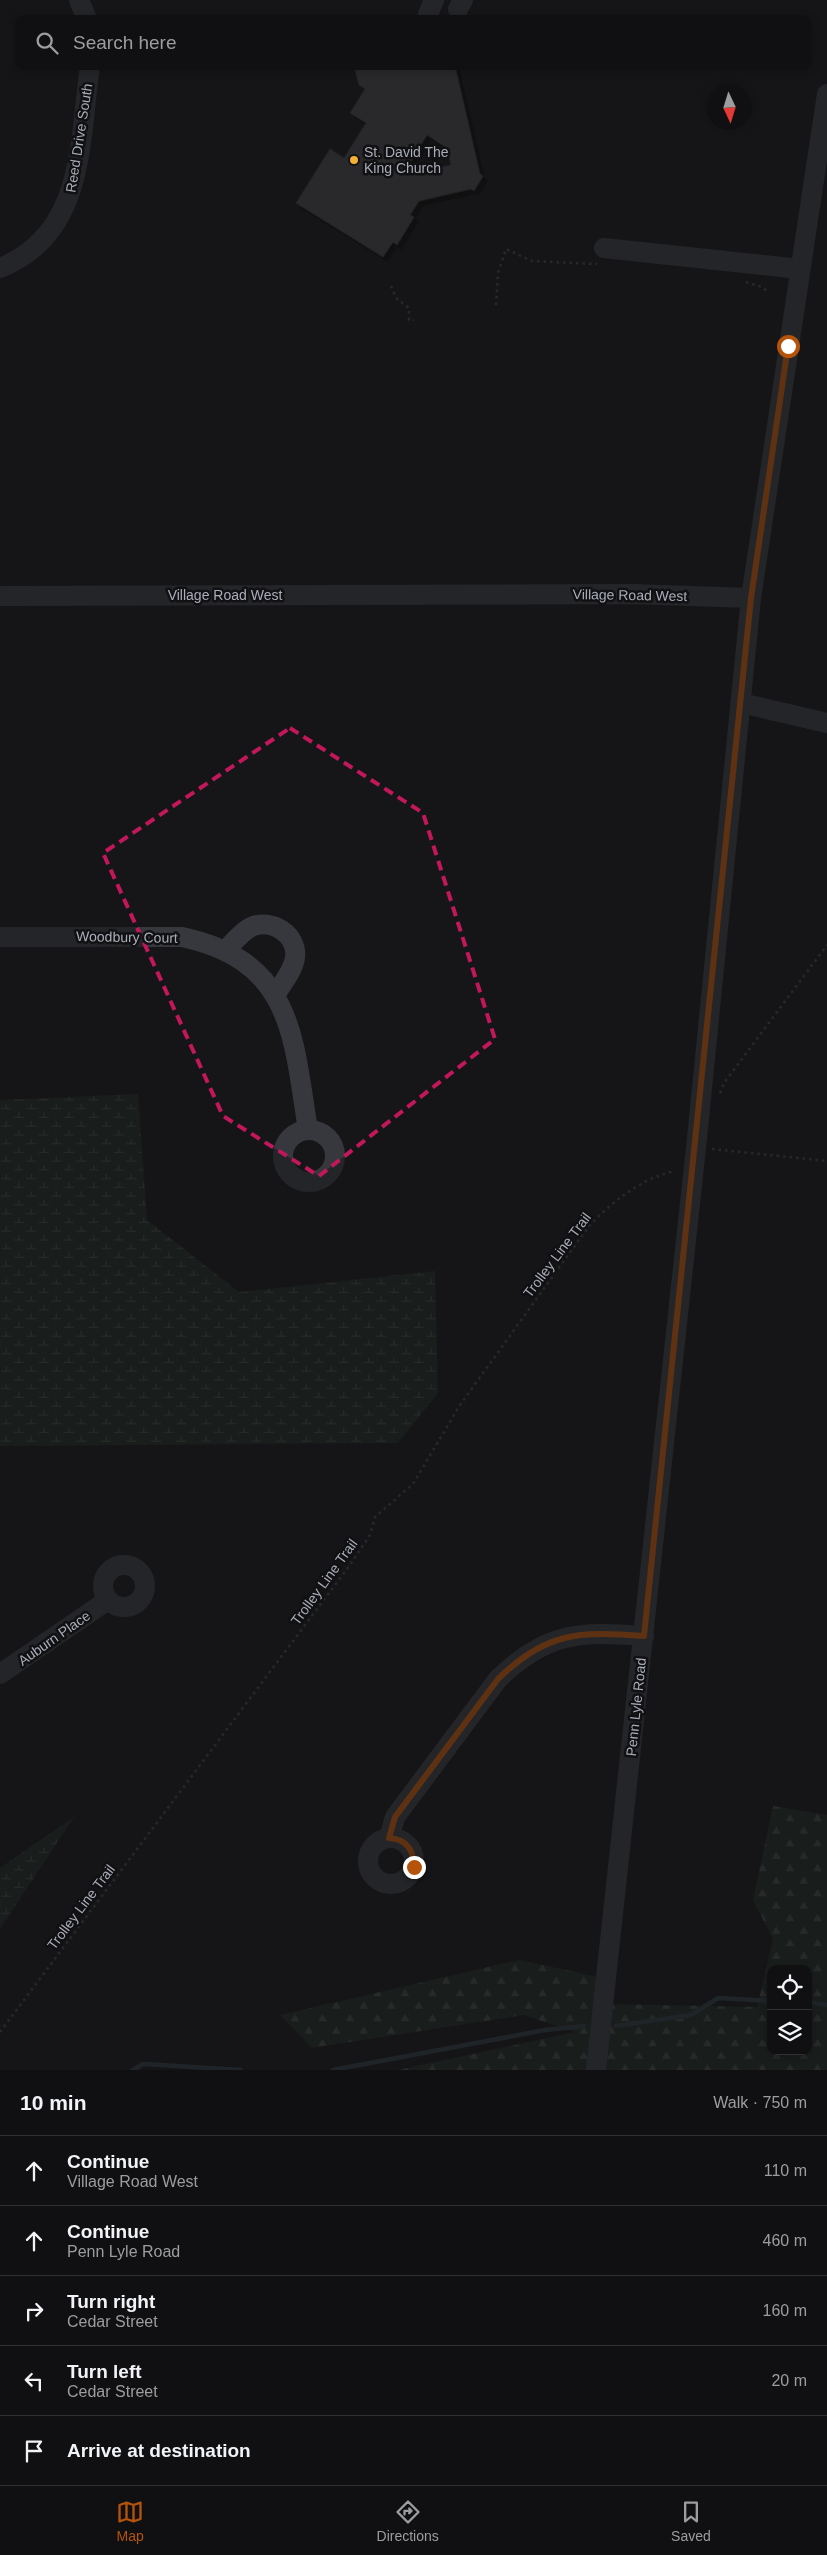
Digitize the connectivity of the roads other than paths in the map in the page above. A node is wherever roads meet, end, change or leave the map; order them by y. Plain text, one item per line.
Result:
1 (79, 0) edge
2 (434, 0) edge
3 (85, 15) edge
4 (428, 15) edge
5 (89, 70) edge
6 (827, 94) edge
7 (602, 256) road end
8 (0, 268) edge
9 (800, 269) junction
10 (0, 596) edge
11 (751, 598) junction
12 (741, 702) junction
13 (827, 723) edge
14 (0, 937) edge
15 (226, 951) junction
16 (275, 995) junction
17 (308, 1130) dead end
18 (108, 1600) dead end
19 (644, 1636) junction
20 (0, 1674) edge
21 (389, 1838) dead end
22 (596, 2070) edge

1 - 3 street
2 - 4 street
5 - 8 street, Reed Drive South
6 - 9 street
7 - 9 street
9 - 11 street
10 - 11 street, Village Road West
11 - 12 street, Penn Lyle Road
12 - 13 street
12 - 19 street, Penn Lyle Road
14 - 15 street, Woodbury Court
15 - 16 street, Woodbury Court
15 - 16 street
16 - 17 street, Woodbury Court
18 - 20 street, Auburn Place
19 - 21 street
19 - 22 street, Penn Lyle Road

